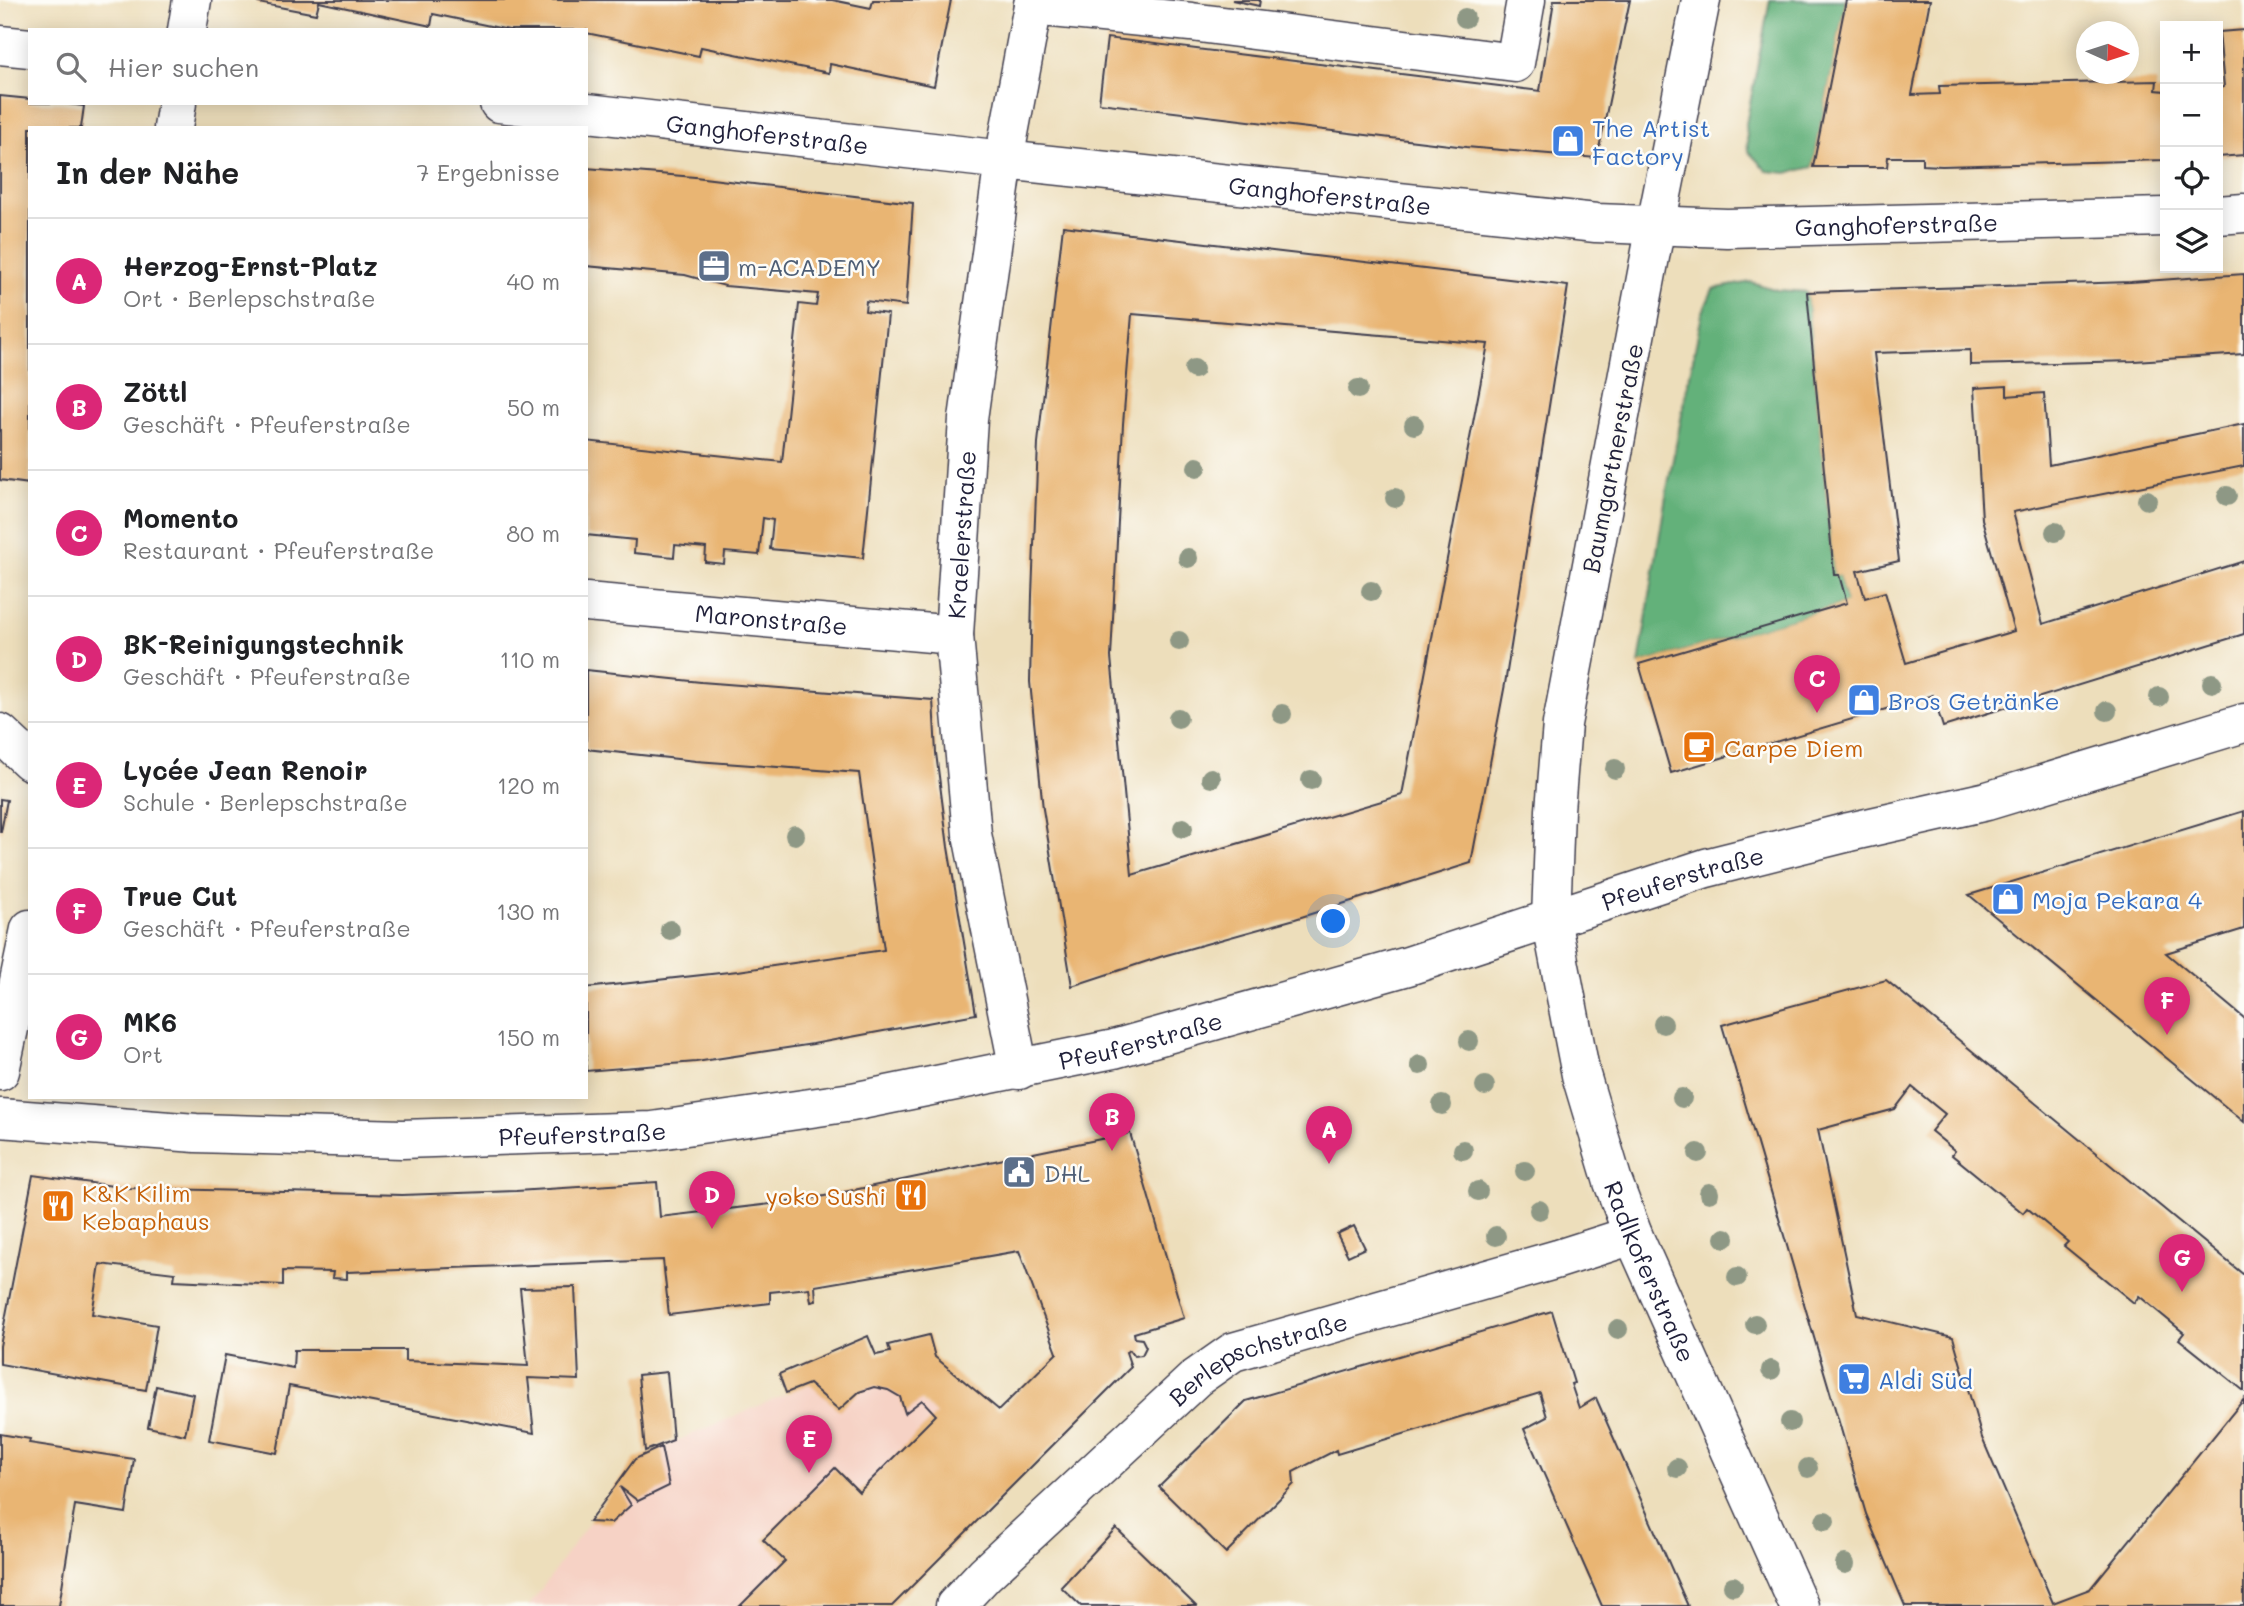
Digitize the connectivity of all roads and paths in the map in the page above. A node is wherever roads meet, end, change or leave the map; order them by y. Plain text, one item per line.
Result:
1 (192, 0) edge
2 (1526, 0) edge
3 (1701, 0) edge
4 (1034, 3) edge
5 (187, 28) edge
6 (0, 45) edge
7 (28, 48) edge
8 (177, 105) edge
9 (517, 105) edge
10 (173, 126) edge
11 (1003, 160) junction
12 (2244, 213) edge
13 (2223, 215) edge
14 (2160, 217) edge
15 (1656, 225) junction
16 (588, 602) edge
17 (954, 635) junction
18 (2244, 723) edge
19 (0, 733) edge
20 (28, 759) edge
21 (1550, 919) junction
22 (28, 938) edge
23 (1019, 1070) junction
24 (0, 1071) edge
25 (0, 1118) edge
26 (1633, 1235) junction
27 (955, 1606) edge
28 (1799, 1606) edge

1 - 5 street
2 - 4 street
3 - 15 street, Baumgartnerstraße
4 - 11 street, Kraelerstraße
6 - 7 street
8 - 10 street
9 - 11 street, Ganghoferstraße
11 - 15 street, Ganghoferstraße
11 - 17 street, Kraelerstraße
12 - 13 street
14 - 15 street, Ganghoferstraße
15 - 21 street, Baumgartnerstraße
16 - 17 street, Maronstraße
17 - 23 street, Kraelerstraße
18 - 21 street, Pfeuferstraße
19 - 20 street
21 - 23 street, Pfeuferstraße
21 - 26 street, Radlkoferstraße
22 - 24 street
23 - 25 street, Pfeuferstraße
26 - 27 street, Berlepschstraße
26 - 28 street, Radlkoferstraße

